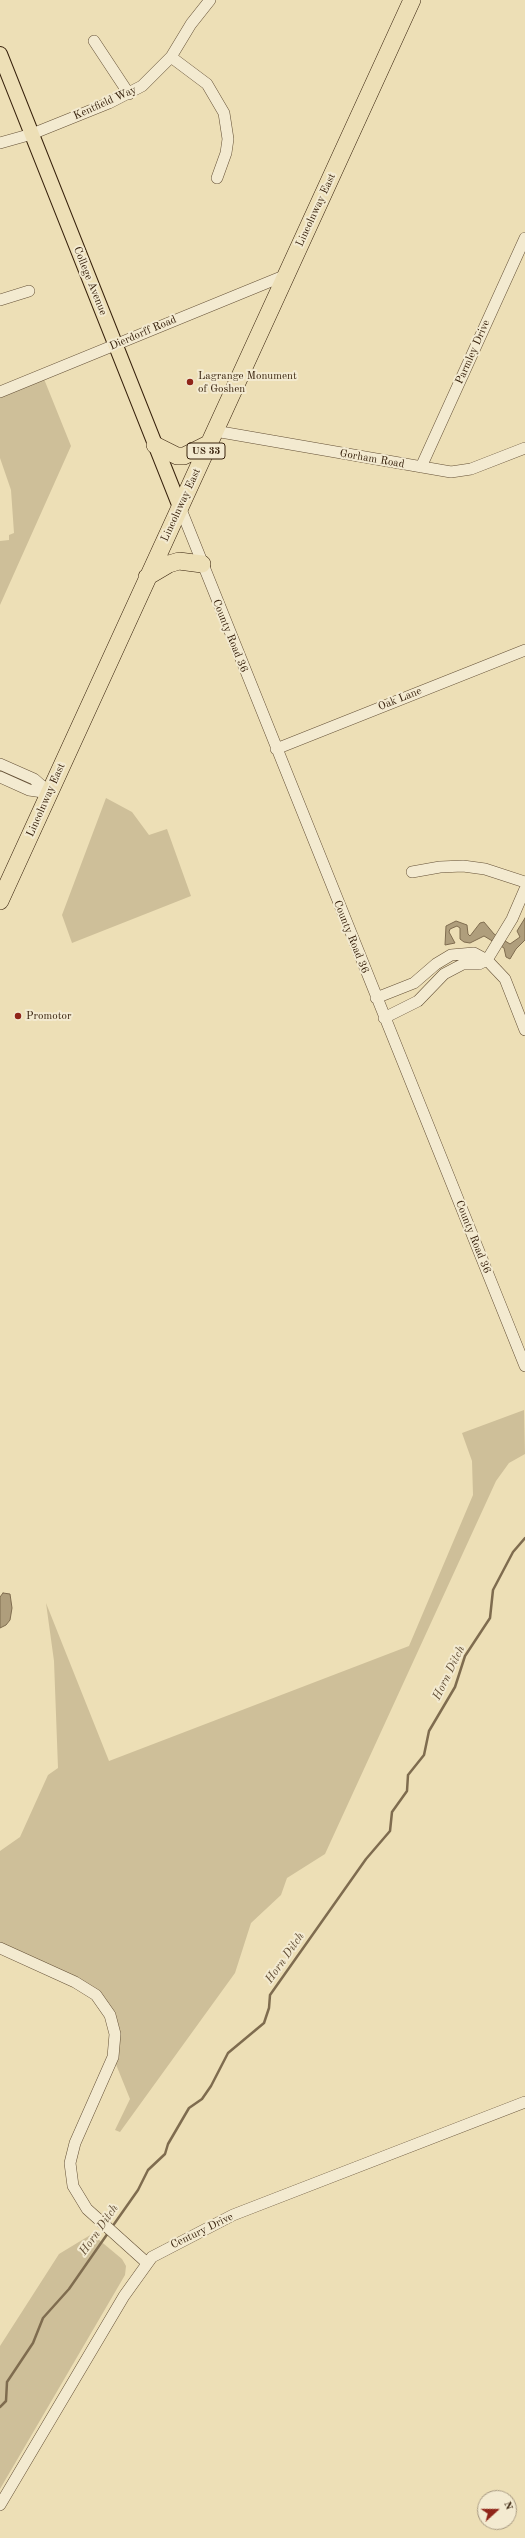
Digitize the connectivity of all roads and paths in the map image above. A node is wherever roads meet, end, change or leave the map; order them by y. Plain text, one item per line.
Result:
1 (210, 0) edge
2 (412, 0) edge
3 (94, 41) dead end
4 (0, 54) edge
5 (171, 57) junction
6 (129, 94) junction
7 (32, 134) junction
8 (0, 143) edge
9 (217, 178) dead end
10 (525, 238) edge
11 (286, 275) junction
12 (29, 291) dead end
13 (0, 300) edge
14 (116, 344) junction
15 (0, 392) edge
16 (213, 437) junction
17 (155, 445) junction
18 (525, 448) edge
19 (421, 467) junction
20 (180, 507) junction
21 (202, 564) junction
22 (147, 577) junction
23 (525, 650) edge
24 (276, 749) junction
25 (0, 764) edge
26 (0, 777) edge
27 (50, 794) junction
28 (412, 872) dead end
29 (525, 882) edge
30 (525, 889) edge
31 (0, 901) edge
32 (487, 960) junction
33 (376, 998) junction
34 (384, 1018) junction
35 (525, 1030) edge
36 (525, 1366) edge
37 (0, 1948) edge
38 (525, 2102) edge
39 (147, 2263) junction
40 (0, 2505) edge

1 - 5 street, Kentfield Way
2 - 11 highway, Lincolnway East / US 33
3 - 6 street
4 - 7 main road, College Avenue
5 - 6 street, Kentfield Way
5 - 9 street
6 - 7 street, Kentfield Way
7 - 8 street, Kentfield Way
7 - 14 main road, College Avenue
10 - 19 street, Parmley Drive
11 - 14 street, Dierdorff Road
11 - 16 highway, Lincolnway East / US 33
12 - 13 street
14 - 15 street, Dierdorff Road
14 - 17 main road, College Avenue
16 - 17 highway
16 - 19 street, Gorham Road
16 - 20 highway, Lincolnway East / US 33
17 - 20 main road, College Avenue
18 - 19 street, Gorham Road
20 - 21 street, County Road 36
20 - 22 highway, Lincolnway East / US 33
21 - 22 highway
21 - 24 street, County Road 36
22 - 27 highway, Lincolnway East / US 33
23 - 24 street, Oak Lane
24 - 33 street, County Road 36
25 - 27 street
26 - 27 street
27 - 31 highway, Lincolnway East / US 33
28 - 29 street
30 - 32 street
32 - 33 street
32 - 34 street
32 - 35 street
33 - 34 street, County Road 36
34 - 36 street, County Road 36
37 - 39 street
38 - 39 street, Century Drive
39 - 40 street, Century Drive

